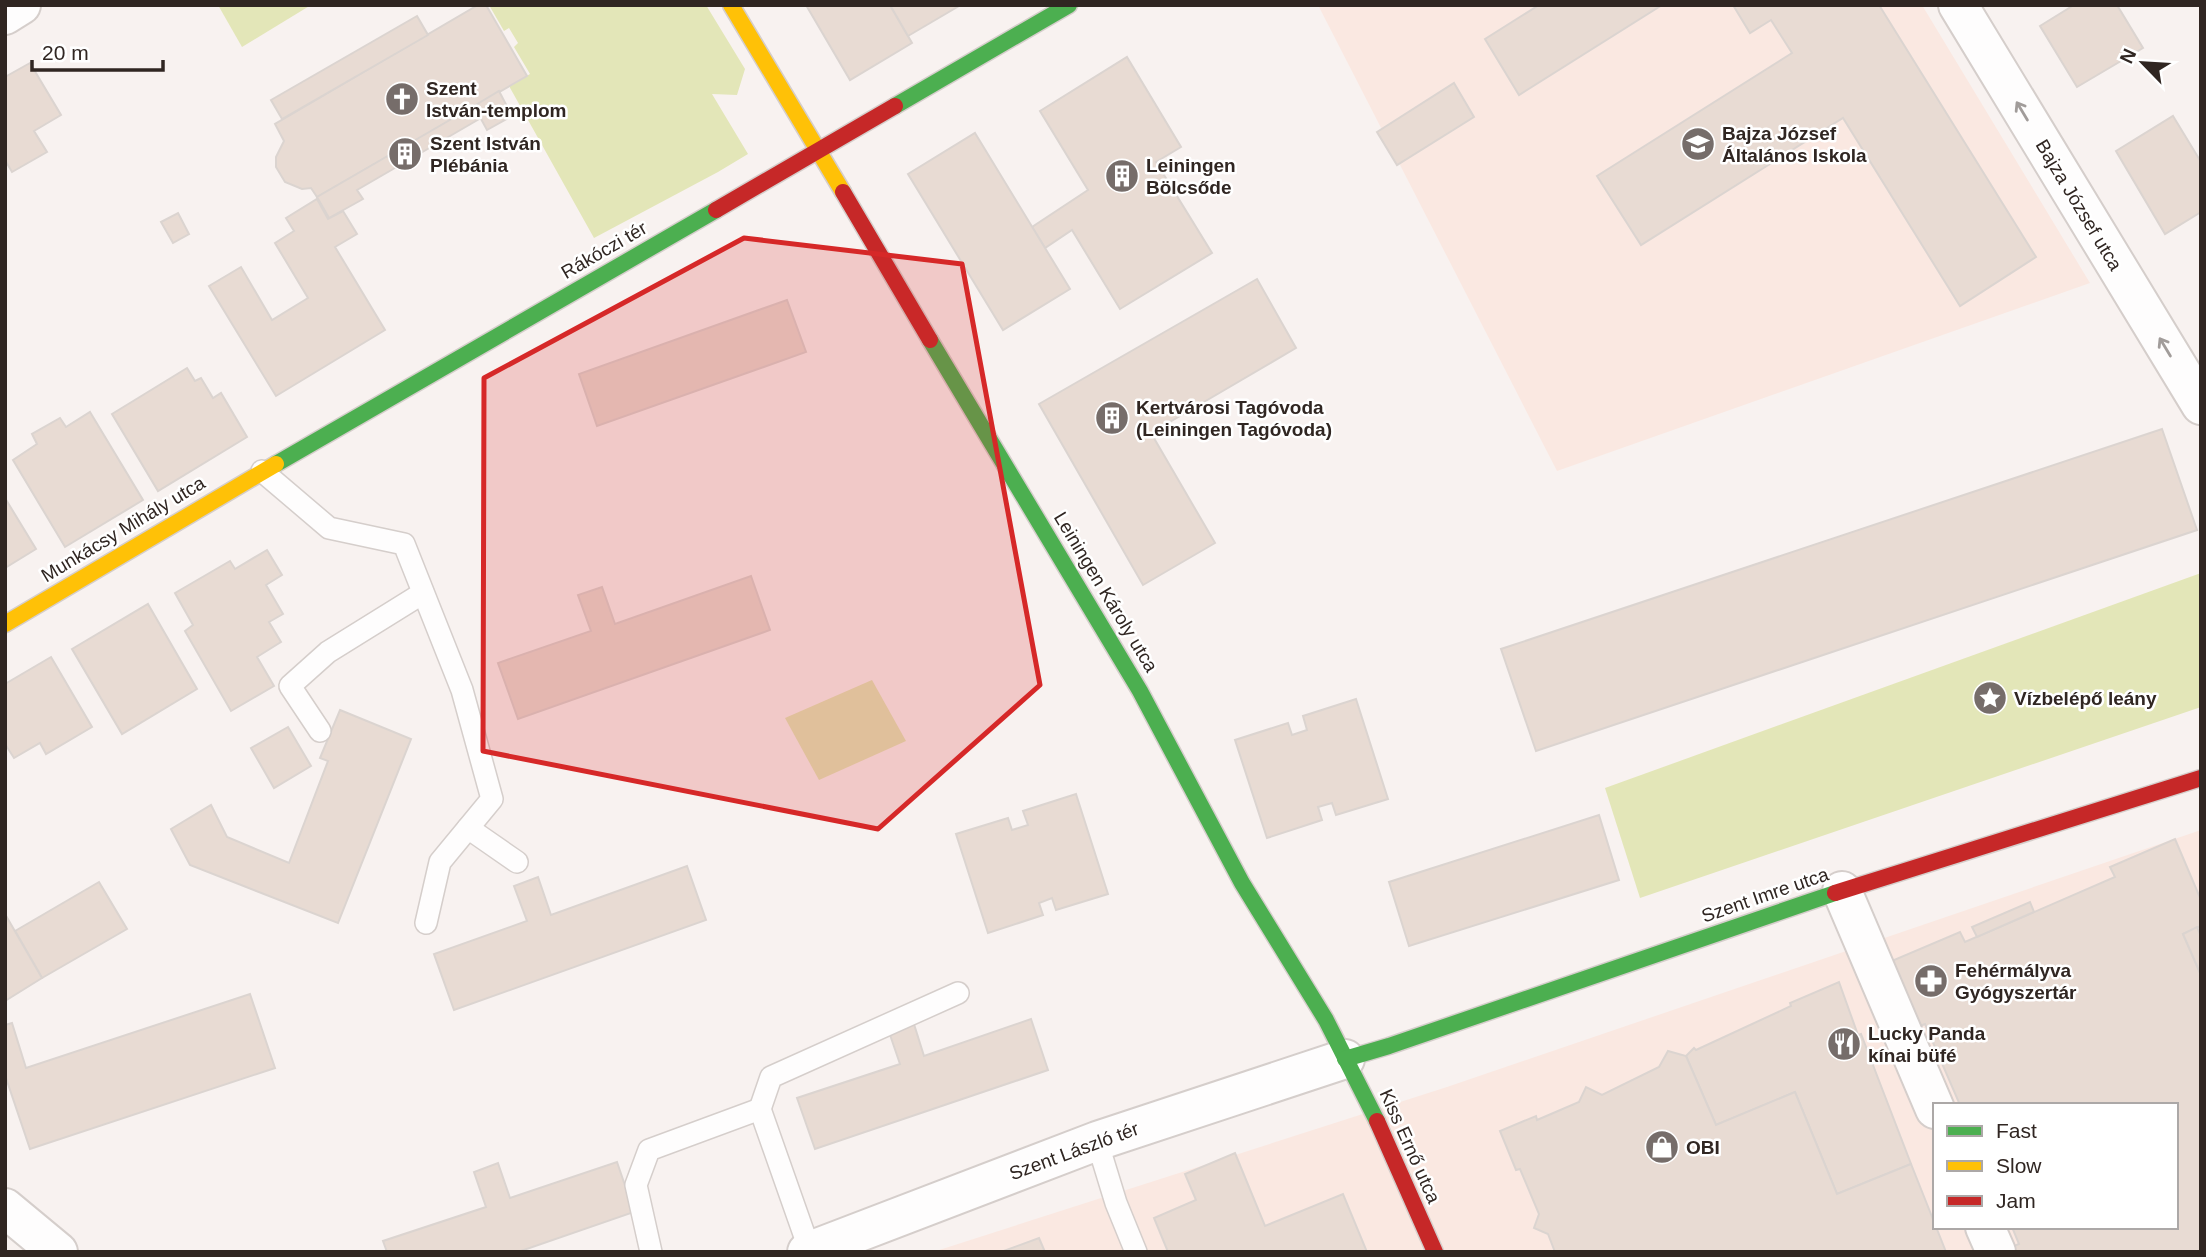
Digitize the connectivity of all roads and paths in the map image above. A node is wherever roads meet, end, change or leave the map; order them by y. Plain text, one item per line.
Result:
1 (21, 5) edge
2 (731, 5) edge
3 (1069, 5) edge
4 (1958, 5) edge
5 (5, 15) edge
6 (820, 152) junction
7 (2201, 405) edge
8 (262, 471) junction
9 (423, 593) junction
10 (5, 624) edge
11 (320, 731) dead end
12 (2201, 778) edge
13 (468, 828) junction
14 (517, 862) dead end
15 (1842, 891) junction
16 (426, 923) dead end
17 (958, 993) dead end
18 (1345, 1059) junction
19 (1933, 1104) edge
20 (760, 1109) junction
21 (1097, 1141) junction
22 (5, 1208) edge
23 (1986, 1229) edge
24 (808, 1251) edge
25 (58, 1252) edge
26 (651, 1252) edge
27 (1136, 1252) edge
28 (1435, 1252) edge
29 (1996, 1252) edge

1 - 5 street
2 - 6 street
3 - 6 street
7 -> 4 street, Bajza József utca
6 - 8 street, Rákóczi tér
6 - 18 street, Leiningen Károly utca
8 - 9 lane
8 - 10 street, Munkácsy Mihály utca
9 - 11 lane
9 - 13 lane
12 - 15 street, Szent Imre utca
13 - 14 lane
13 - 16 lane
15 - 18 street, Szent Imre utca
15 - 19 street
17 - 20 lane
18 - 21 street, Szent László tér
18 - 28 street, Kiss Ernő utca
20 - 24 lane
20 - 26 lane
21 - 24 street, Szent László tér
21 - 27 lane
22 - 25 street
23 - 29 street

